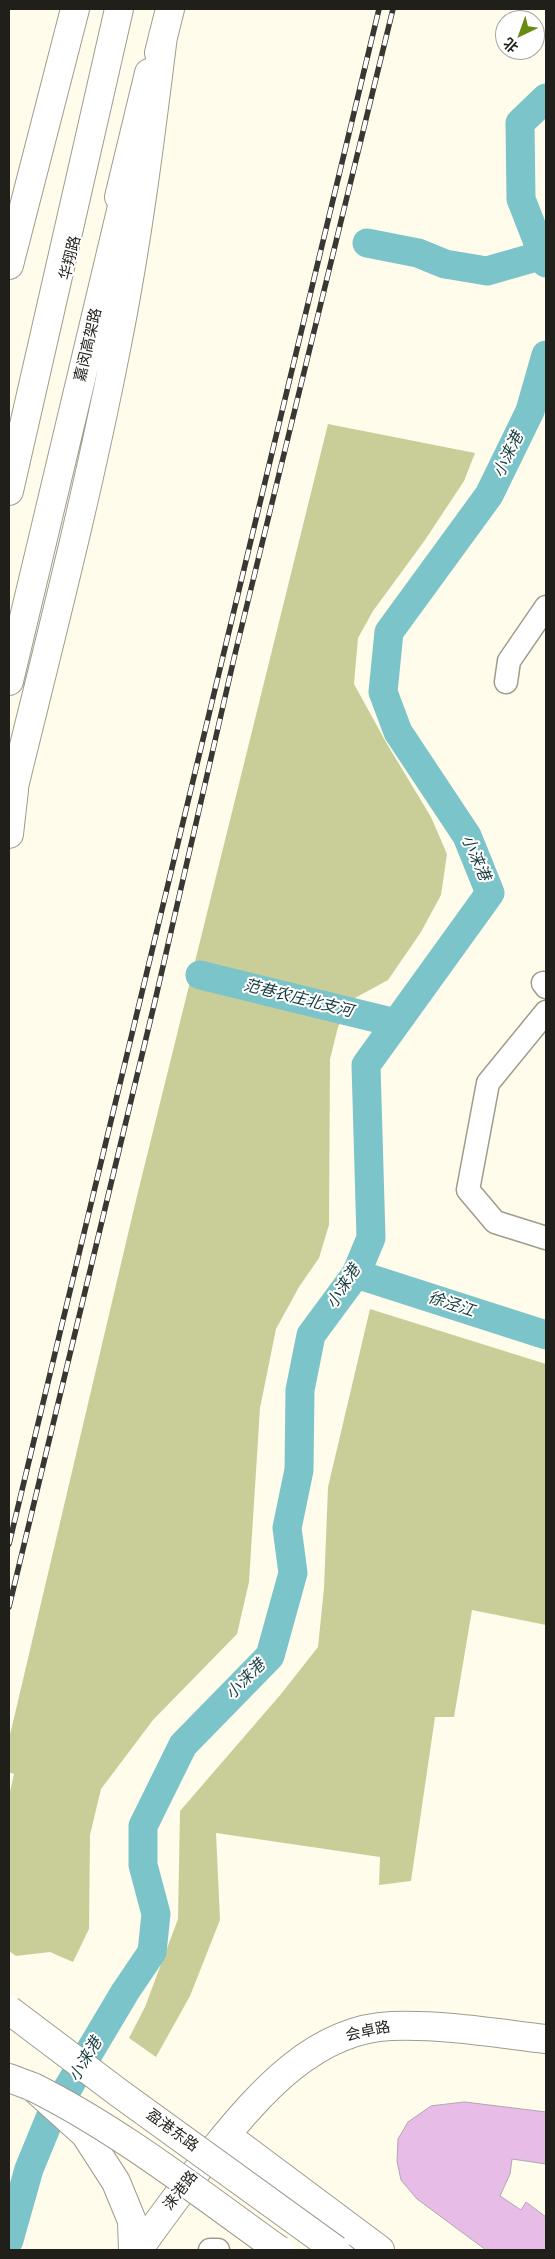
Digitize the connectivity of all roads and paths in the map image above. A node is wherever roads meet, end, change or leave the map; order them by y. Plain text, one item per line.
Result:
1 (75, 9) edge
2 (120, 9) edge
3 (127, 9) edge
4 (164, 9) edge
5 (170, 9) edge
6 (163, 36) junction
7 (9, 265) edge
8 (9, 491) edge
9 (9, 506) edge
10 (546, 607) edge
11 (9, 670) edge
12 (9, 682) edge
13 (506, 682) dead end
14 (16, 778) junction
15 (9, 807) edge
16 (9, 834) edge
17 (546, 1012) edge
18 (546, 1238) edge
19 (9, 2010) edge
20 (546, 2039) edge
21 (21, 2083) edge
22 (226, 2135) junction
23 (133, 2250) edge
24 (138, 2250) edge
25 (210, 2250) edge
26 (218, 2250) edge
27 (278, 2250) edge
28 (336, 2250) edge
29 (380, 2250) edge

1 - 7 main road
2 - 8 main road
3 - 9 main road, 华翔路
4 - 11 main road
5 - 6 main road, 嘉闵高架路
6 - 12 main road, 嘉闵高架路
6 - 14 main road
10 - 13 street
14 - 15 main road
14 - 16 main road
17 - 18 street
19 - 28 main road, 盈港东路, bridge
20 - 22 main road, 会卓路
21 - 23 main road, bridge
21 - 27 main road, bridge
22 - 24 main road, 涞港路
22 - 29 main road
25 - 26 street

